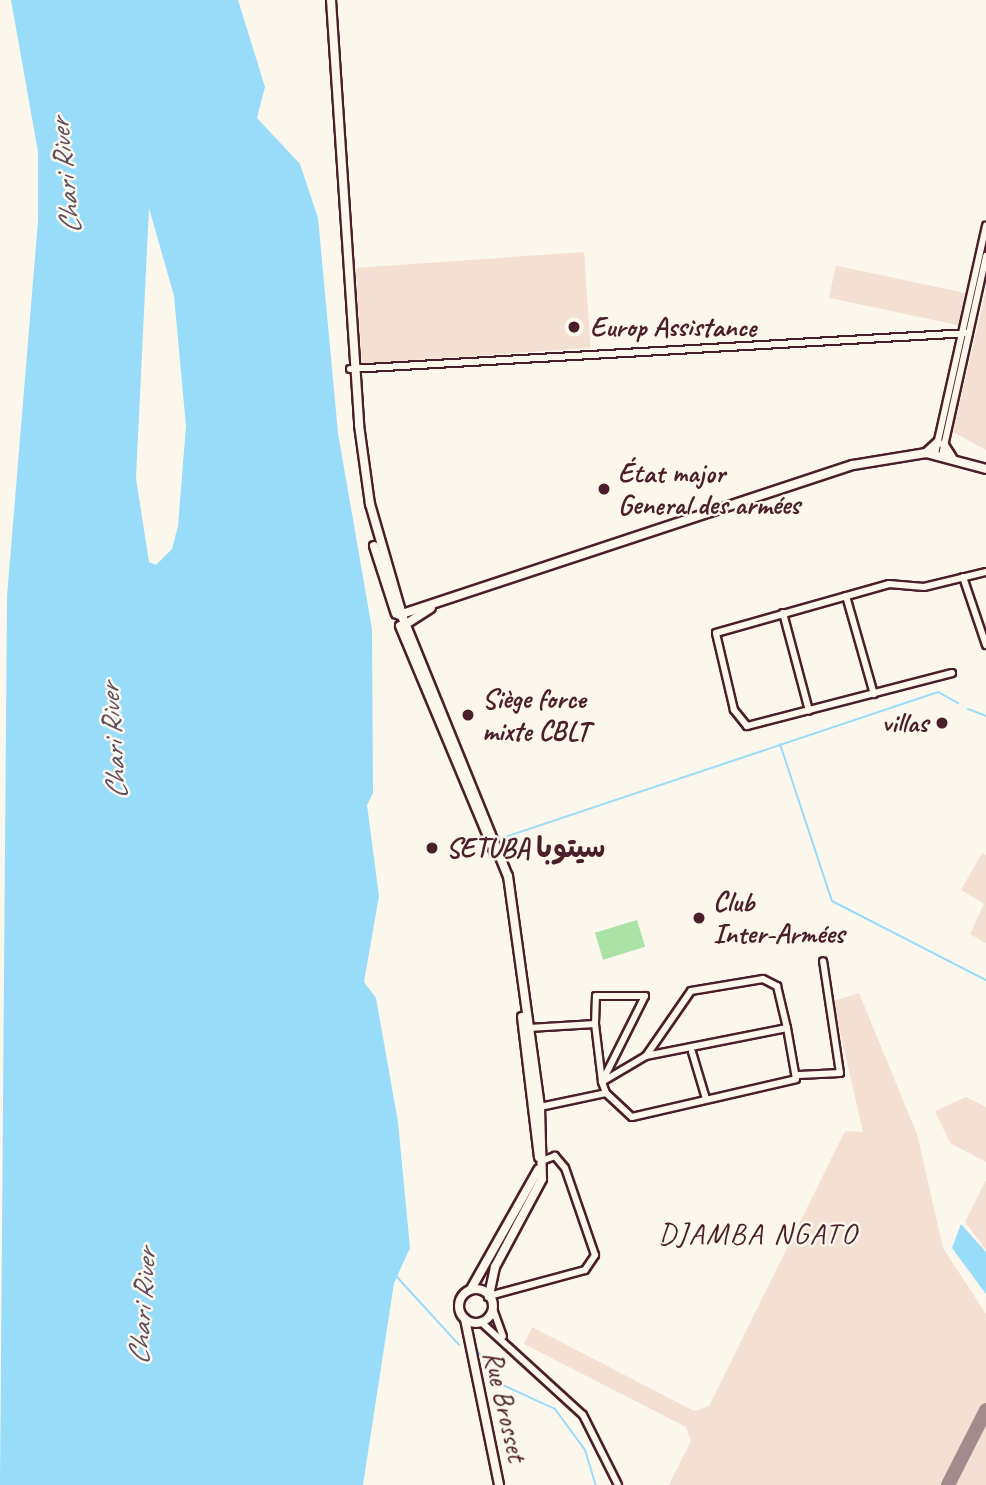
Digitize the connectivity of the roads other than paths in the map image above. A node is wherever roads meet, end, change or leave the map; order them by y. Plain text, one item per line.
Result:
1 (329, 1) edge
2 (986, 226) edge
3 (986, 256) edge
4 (967, 332) junction
5 (353, 369) junction
6 (941, 444) junction
7 (934, 454) junction
8 (952, 458) junction
9 (986, 469) edge
10 (986, 572) edge
11 (963, 577) junction
12 (846, 596) junction
13 (396, 598) junction
14 (421, 611) junction
15 (783, 612) junction
16 (399, 615) junction
17 (403, 626) junction
18 (411, 637) junction
19 (986, 645) edge
20 (952, 673) dead end
21 (874, 694) junction
22 (808, 711) junction
23 (823, 961) dead end
24 (595, 1024) junction
25 (787, 1028) junction
26 (528, 1032) junction
27 (692, 1052) junction
28 (646, 1056) junction
29 (799, 1075) junction
30 (602, 1082) junction
31 (606, 1093) junction
32 (705, 1099) junction
33 (540, 1107) junction
34 (544, 1160) junction
35 (471, 1289) junction
36 (489, 1296) junction
37 (493, 1309) junction
38 (464, 1319) junction
39 (479, 1323) junction
40 (467, 1338) junction
41 (513, 1349) junction
42 (499, 1485) edge
43 (618, 1485) edge

1 - 5 main road
2 - 4 street
3 - 4 street
4 - 5 street
4 - 6 street
5 - 13 main road
5 - 16 main road
6 - 7 main road
6 - 7 street
6 - 8 main road
7 - 8 main road
7 - 14 main road
8 - 9 main road
10 - 11 street
11 - 12 street
11 - 19 street
12 - 15 street
12 - 21 street
13 - 14 main road
13 - 16 main road
14 - 16 main road
14 - 17 main road
14 - 18 main road
15 - 22 street
15 - 22 street
16 - 17 main road
17 - 18 main road
17 - 26 main road
18 - 26 main road
20 - 21 street
21 - 22 street
23 - 29 street
24 - 26 street
24 - 30 street
24 - 30 street
25 - 27 street
25 - 28 street
25 - 29 street
26 - 33 main road
26 - 35 main road
27 - 28 street
27 - 32 street
28 - 30 street
29 - 32 street
30 - 31 street
31 - 32 street
31 - 33 street
33 - 34 main road
34 - 36 main road
34 - 36 street
35 - 36 main road
35 - 38 main road
36 - 37 main road
37 - 39 main road
37 - 41 street
38 - 39 main road
38 - 40 main road, Rue Brosset
39 - 40 main road, Rue Brosset
39 - 41 street
40 - 42 main road, Rue Brosset
41 - 43 street

